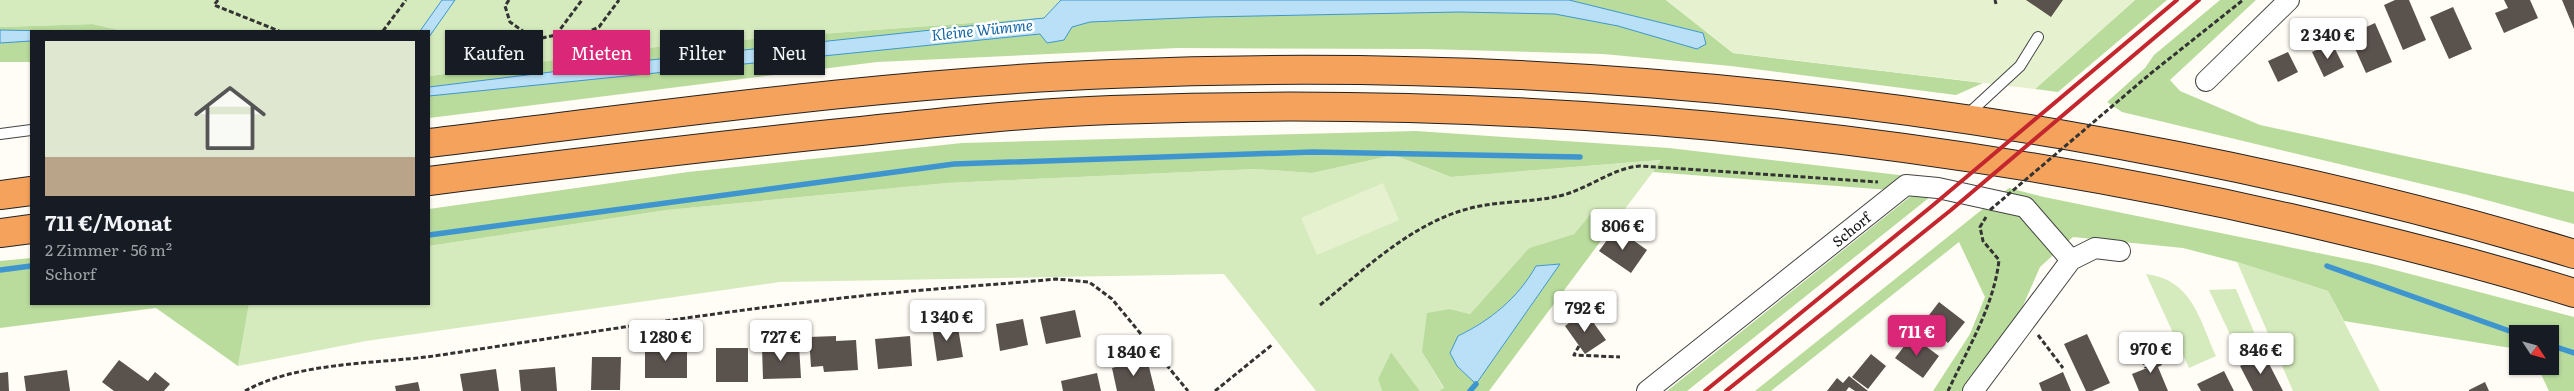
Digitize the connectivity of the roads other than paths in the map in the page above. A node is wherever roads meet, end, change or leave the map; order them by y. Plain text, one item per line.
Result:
1 (2289, 0) edge
2 (2038, 37) dead end
3 (2206, 81) dead end
4 (1964, 118) junction
5 (30, 130) edge
6 (0, 134) edge
7 (496, 135) junction
8 (430, 137) edge
9 (430, 143) edge
10 (430, 181) edge
11 (30, 191) edge
12 (0, 195) edge
13 (19, 230) edge
14 (0, 238) edge
15 (2120, 251) dead end
16 (2574, 254) edge
17 (2071, 260) junction
18 (2574, 293) edge
19 (1647, 391) edge
20 (1973, 391) edge

1 - 3 street
2 - 4 lane
4 - 7 highway
4 - 16 highway
5 - 6 lane
7 - 8 highway
7 - 9 highway
10 - 18 highway
11 - 12 highway
13 - 14 highway
15 - 17 street
17 - 19 street, Schorf
17 - 20 street

